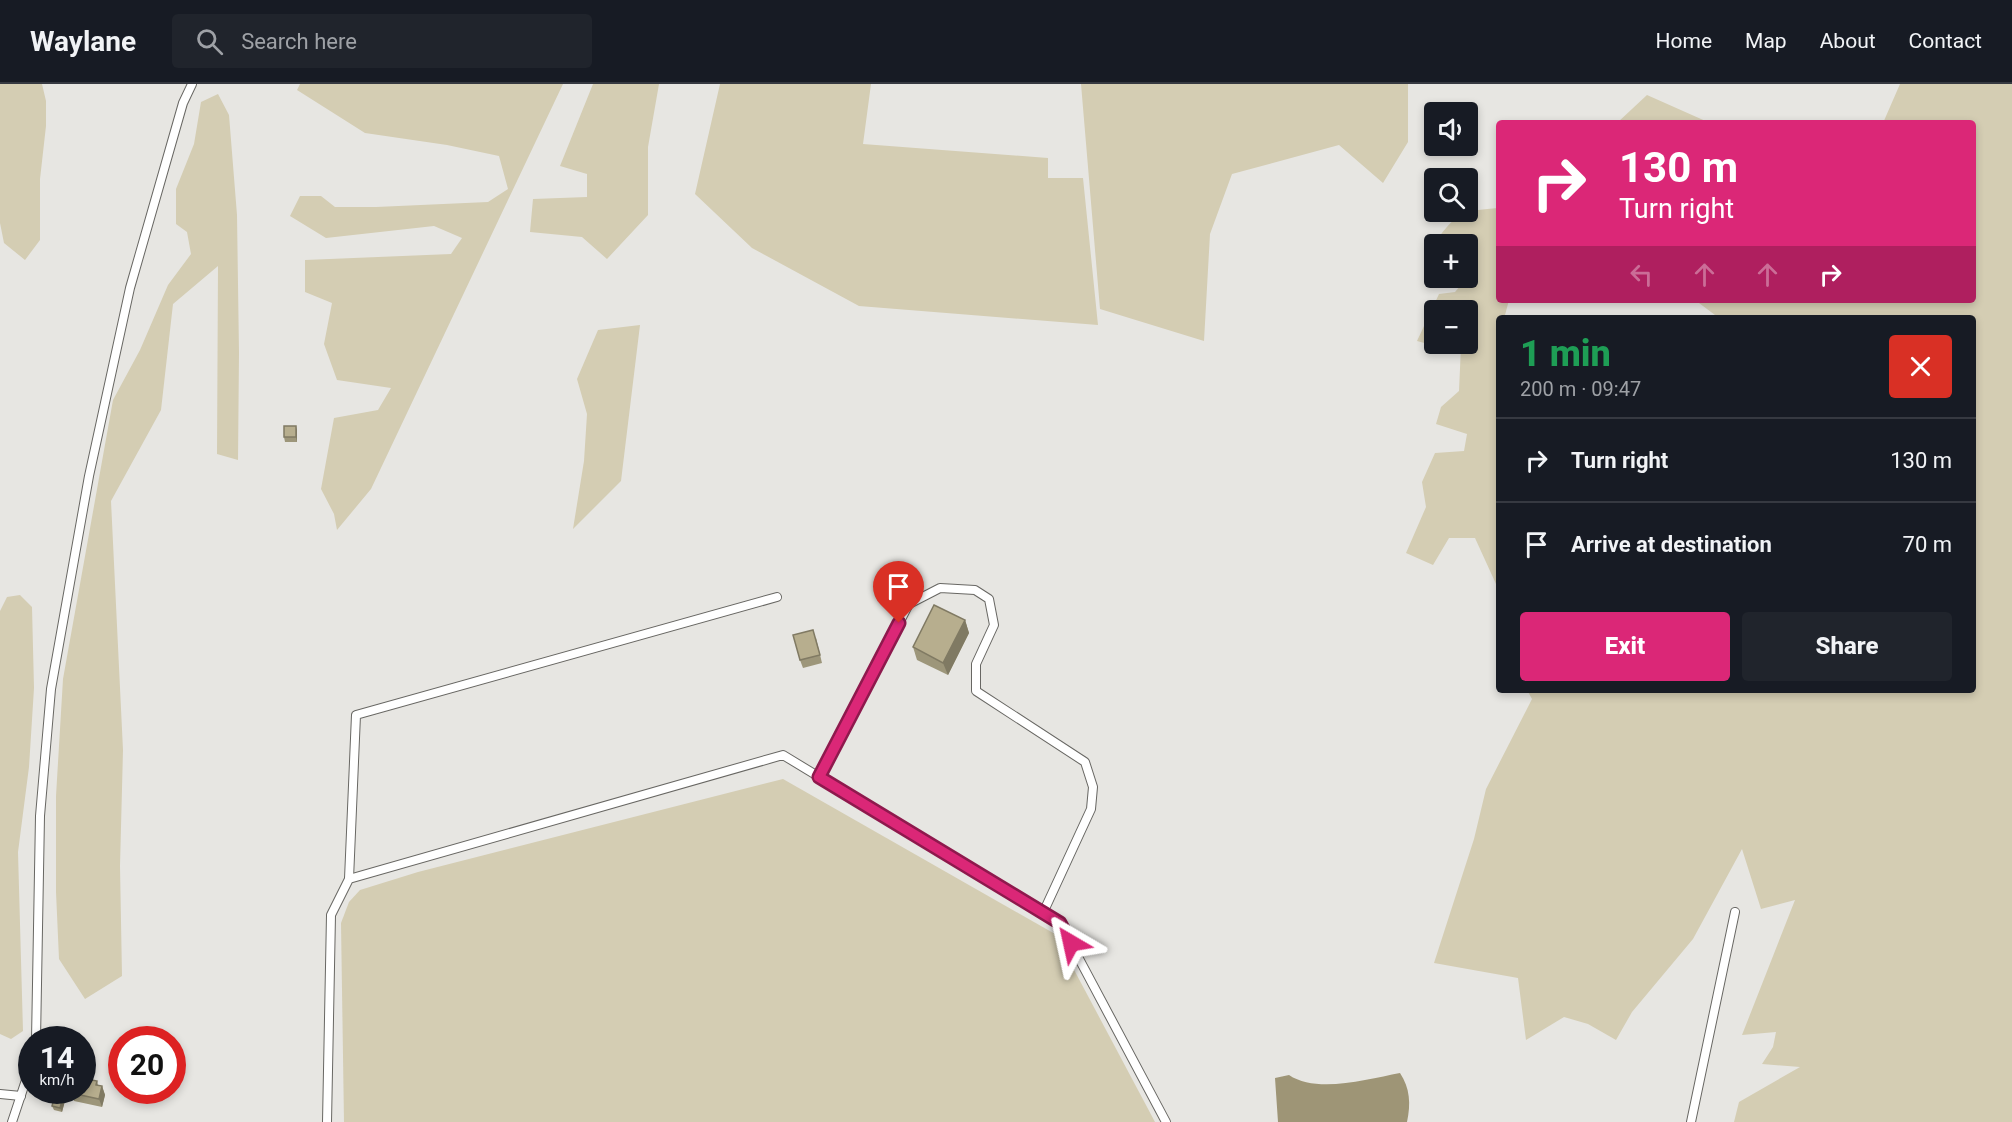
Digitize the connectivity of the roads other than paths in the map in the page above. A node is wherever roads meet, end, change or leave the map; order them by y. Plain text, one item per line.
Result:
1 (192, 84) edge
2 (777, 597) dead end
3 (819, 777) junction
4 (348, 879) junction
5 (1735, 912) dead end
6 (1043, 913) junction
7 (36, 1026) edge
8 (0, 1094) edge
9 (18, 1096) edge
10 (18, 1104) edge
11 (12, 1122) edge
12 (327, 1122) edge
13 (1166, 1122) edge
14 (1691, 1122) edge

1 - 7 lane
2 - 4 lane
3 - 4 lane
3 - 6 lane
3 - 6 lane
4 - 12 lane
5 - 14 lane
6 - 13 lane
8 - 9 lane
10 - 11 lane

